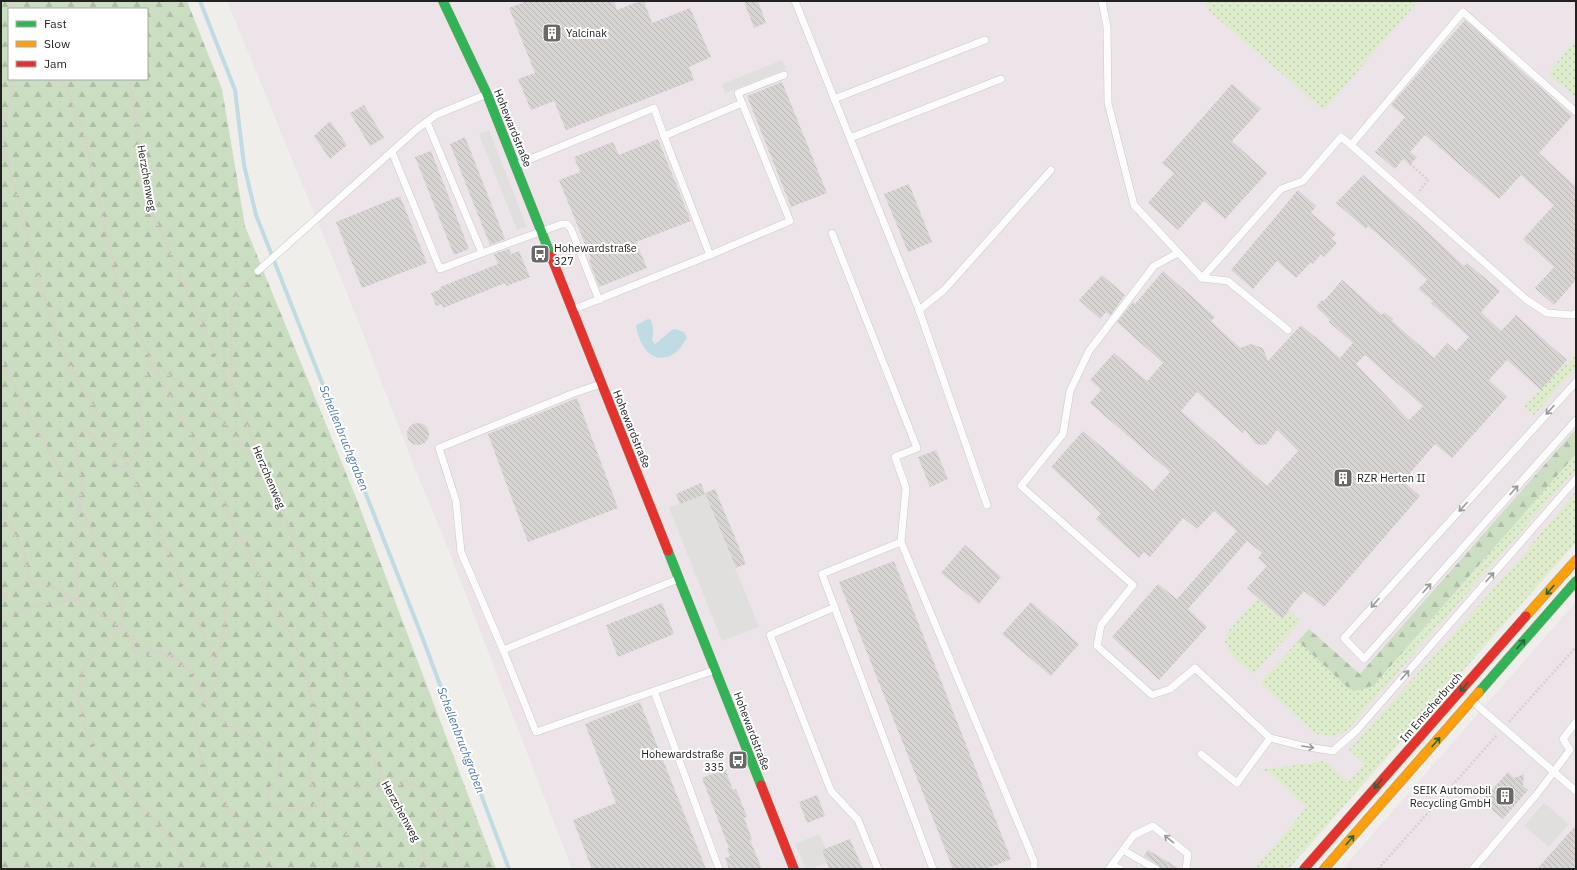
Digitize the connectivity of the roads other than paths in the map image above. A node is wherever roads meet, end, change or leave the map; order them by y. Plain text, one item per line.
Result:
1 (443, 1) edge
2 (795, 1) edge
3 (1102, 1) edge
4 (985, 40) dead end
5 (784, 75) dead end
6 (1001, 79) dead end
7 (487, 94) junction
8 (834, 99) junction
9 (742, 103) junction
10 (1576, 112) edge
11 (427, 122) junction
12 (664, 136) junction
13 (850, 138) junction
14 (1351, 145) junction
15 (392, 152) junction
16 (516, 165) junction
17 (1051, 170) dead end
18 (541, 232) junction
19 (832, 233) dead end
20 (482, 253) junction
21 (1178, 253) junction
22 (710, 255) junction
23 (258, 270) road end
24 (1202, 278) junction
25 (599, 300) junction
26 (572, 310) junction
27 (919, 310) junction
28 (1576, 313) edge
29 (1288, 330) dead end
30 (1576, 382) edge
31 (602, 384) junction
32 (1575, 421) edge
33 (1576, 478) edge
34 (987, 505) dead end
35 (901, 542) junction
36 (1576, 560) edge
37 (679, 579) junction
38 (1576, 581) edge
39 (835, 607) junction
40 (503, 650) junction
41 (715, 670) junction
42 (654, 691) junction
43 (1471, 701) junction
44 (1576, 722) edge
45 (1270, 738) junction
46 (1201, 754) dead end
47 (1553, 771) junction
48 (1576, 791) edge
49 (1123, 850) junction
50 (1110, 867) edge
51 (719, 869) edge
52 (794, 869) edge
53 (878, 869) edge
54 (933, 869) edge
55 (1034, 869) edge
56 (1120, 869) edge
57 (1156, 869) edge
58 (1186, 869) edge
59 (1304, 869) edge
60 (1324, 869) edge
61 (1473, 869) edge

1 - 7 street, Hohewardstraße
2 - 8 lane
3 - 21 lane
4 - 8 lane
5 - 9 lane
6 - 13 lane
7 - 11 lane
7 - 16 street, Hohewardstraße
8 - 13 lane
9 - 12 lane
9 - 22 lane
10 - 14 lane
11 - 15 lane
11 - 20 lane
12 - 16 lane
12 - 22 lane
13 - 27 lane
14 - 24 lane
14 - 28 lane
15 - 20 lane
15 - 23 lane
16 - 18 street, Hohewardstraße
17 - 27 lane
18 - 20 lane
18 - 25 lane
18 - 26 street, Hohewardstraße
19 - 35 lane
21 - 24 lane
21 - 45 lane
22 - 25 lane
24 - 29 lane
25 - 26 lane
26 - 31 street, Hohewardstraße
27 - 34 lane
30 -> 32 lane
31 - 37 street, Hohewardstraße
31 - 40 lane
45 -> 33 lane
35 - 39 lane
35 - 55 lane
36 -> 59 street, Im Emscherbruch
37 - 40 lane
37 - 41 street, Hohewardstraße
43 -> 38 street
39 - 53 lane
39 - 54 lane
40 - 42 lane
41 - 42 lane
41 - 52 street, Hohewardstraße
42 - 51 lane
43 - 47 lane
60 -> 43 street
44 - 47 lane
45 - 46 lane
47 - 48 lane
47 - 61 lane
49 - 50 lane
49 - 57 lane
58 -> 49 lane
50 - 56 lane

